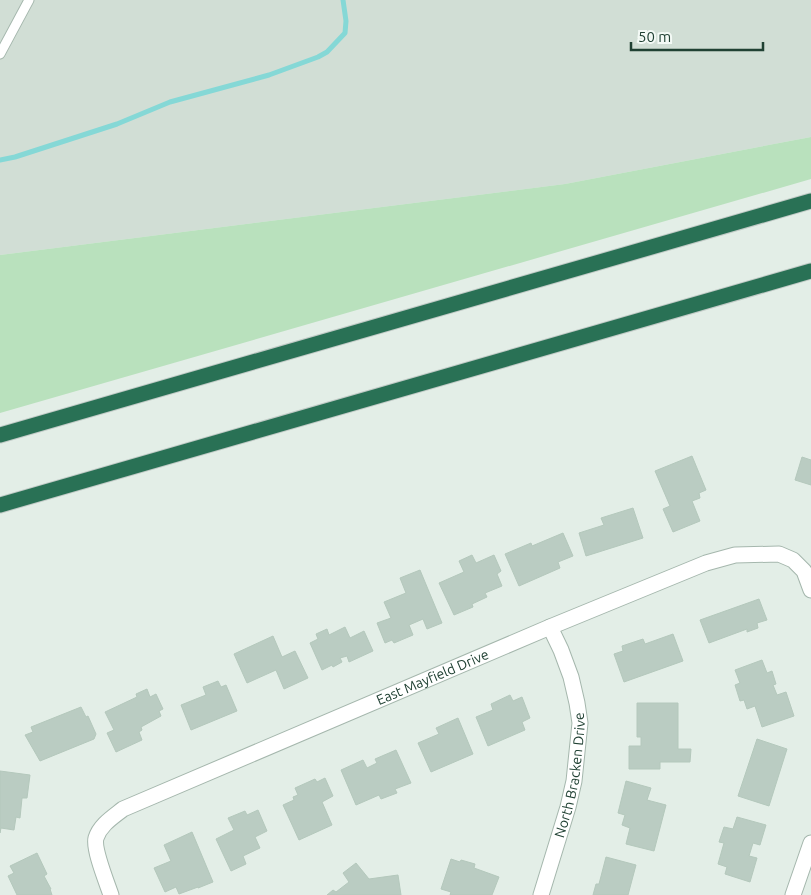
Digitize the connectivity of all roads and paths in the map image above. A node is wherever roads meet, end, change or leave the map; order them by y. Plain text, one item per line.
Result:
1 (29, 0) edge
2 (0, 54) edge
3 (811, 201) edge
4 (811, 271) edge
5 (0, 435) edge
6 (0, 505) edge
7 (811, 590) edge
8 (550, 627) junction
9 (811, 844) edge
10 (111, 895) edge
11 (541, 895) edge
12 (793, 895) edge

1 - 2 lane
3 - 5 highway
4 - 6 highway
7 - 8 street, East Mayfield Drive
8 - 10 street, East Mayfield Drive
8 - 11 street, North Bracken Drive
9 - 12 street

